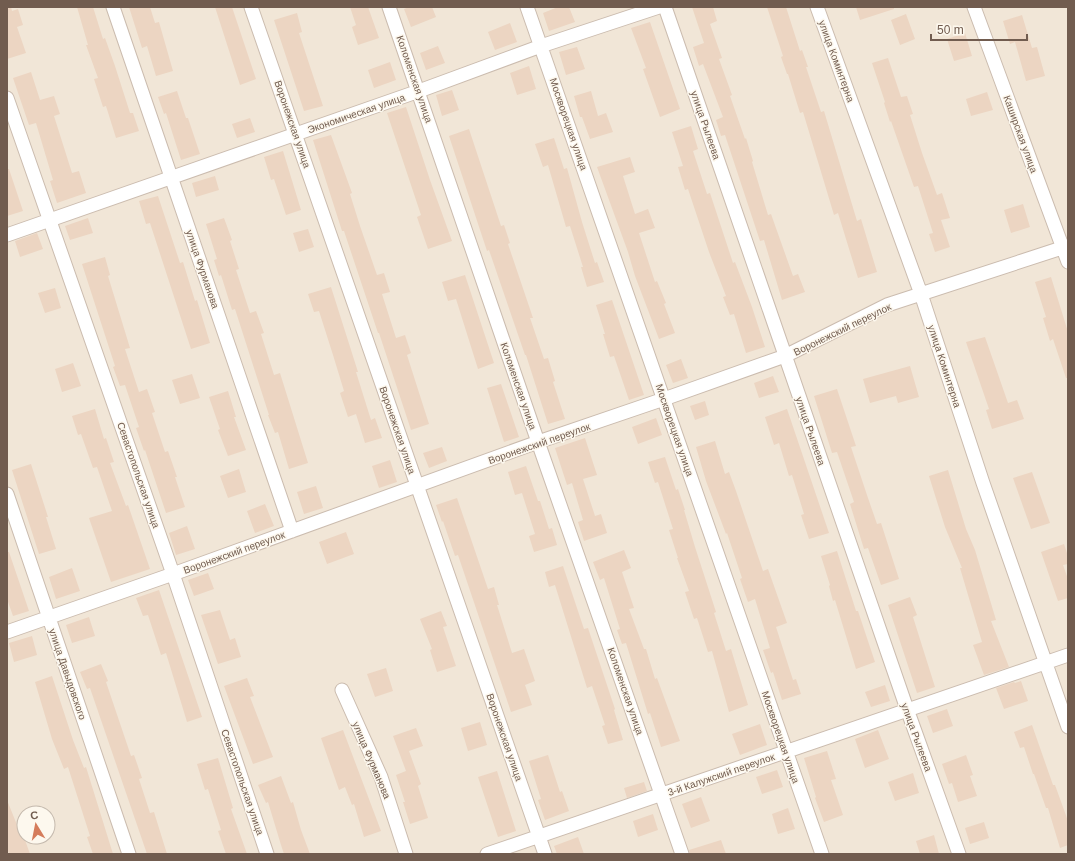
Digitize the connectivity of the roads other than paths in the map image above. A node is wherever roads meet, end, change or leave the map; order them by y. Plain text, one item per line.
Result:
1 (113, 7) edge
2 (251, 7) edge
3 (390, 7) edge
4 (528, 7) edge
5 (659, 7) edge
6 (665, 7) edge
7 (817, 7) edge
8 (974, 7) edge
9 (541, 46) junction
10 (419, 91) junction
11 (7, 98) edge
12 (296, 134) junction
13 (172, 177) junction
14 (50, 220) junction
15 (7, 235) edge
16 (1066, 247) edge
17 (1068, 262) edge
18 (921, 294) junction
19 (785, 356) junction
20 (664, 399) junction
21 (538, 442) junction
22 (418, 487) junction
23 (7, 494) edge
24 (292, 531) junction
25 (173, 574) junction
26 (49, 618) junction
27 (7, 632) edge
28 (1068, 655) edge
29 (1046, 663) junction
30 (342, 690) dead end
31 (907, 709) junction
32 (1068, 728) edge
33 (786, 752) junction
34 (662, 794) junction
35 (539, 836) junction
36 (129, 854) edge
37 (267, 854) edge
38 (406, 854) edge
39 (487, 854) edge
40 (545, 854) edge
41 (682, 854) edge
42 (822, 854) edge
43 (959, 854) edge

1 - 13 street, улица Фурманова
2 - 12 street, Воронежская улица
3 - 10 street, Коломенская улица
4 - 9 street, Москворецкая улица
5 - 9 street, Экономическая улица
6 - 19 street, улица Рылеева
7 - 18 street, улица Коминтерна
8 - 16 street, Каширская улица
9 - 10 street, Экономическая улица
9 - 20 street, Москворецкая улица
10 - 12 street, Экономическая улица
10 - 21 street, Коломенская улица
11 - 14 street, Севастопольская улица
12 - 13 street, Экономическая улица
12 - 22 street, Воронежская улица
13 - 14 street, Экономическая улица
13 - 24 street, улица Фурманова
14 - 15 street, Экономическая улица
14 - 25 street, Севастопольская улица
16 - 17 street, Каширская улица
16 - 18 street, Воронежский переулок
18 - 19 street, Воронежский переулок
18 - 29 street, улица Коминтерна
19 - 20 street, Воронежский переулок
19 - 31 street, улица Рылеева
20 - 21 street, Воронежский переулок
20 - 33 street, Москворецкая улица
21 - 22 street, Воронежский переулок
21 - 34 street, Коломенская улица
22 - 24 street, Воронежский переулок
22 - 35 street, Воронежская улица
23 - 26 street, улица Давыдовского
24 - 25 street, Воронежский переулок
25 - 26 street, Воронежский переулок
25 - 37 street, Севастопольская улица
26 - 27 street, Воронежский переулок
26 - 36 street, улица Давыдовского
28 - 29 street, 3-й Калужский переулок
29 - 31 street, 3-й Калужский переулок
29 - 32 street, улица Коминтерна
30 - 38 street, улица Фурманова
31 - 33 street, 3-й Калужский переулок
31 - 43 street, улица Рылеева
33 - 34 street, 3-й Калужский переулок
33 - 42 street, Москворецкая улица
34 - 35 street, 3-й Калужский переулок
34 - 41 street, Коломенская улица
35 - 39 street, 3-й Калужский переулок
35 - 40 street, Воронежская улица

